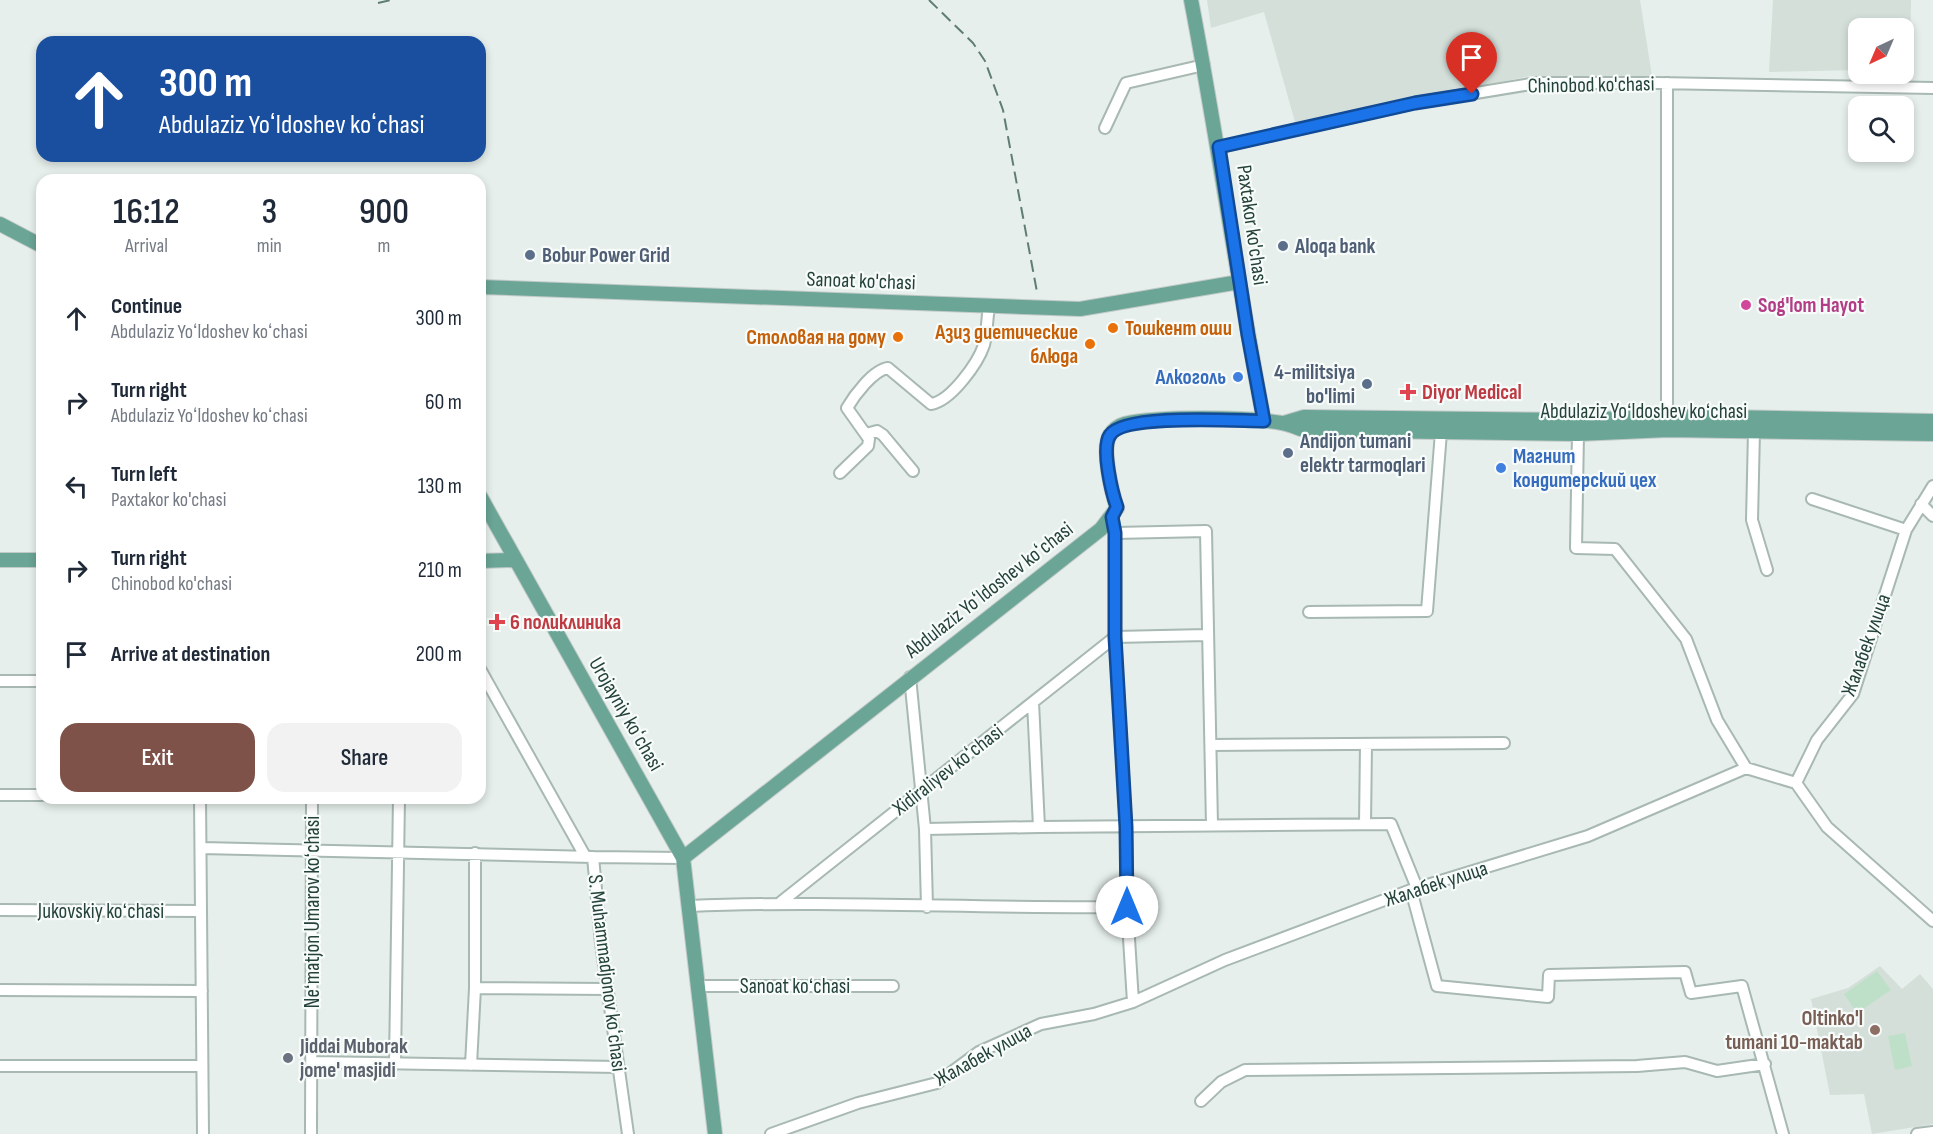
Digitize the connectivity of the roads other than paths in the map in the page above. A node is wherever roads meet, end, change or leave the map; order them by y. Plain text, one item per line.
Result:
1 (1191, 0) edge
2 (1204, 65) junction
3 (1667, 83) junction
4 (1933, 88) edge
5 (1106, 128) dead end
6 (1219, 147) junction
7 (0, 225) edge
8 (36, 243) edge
9 (1239, 282) junction
10 (486, 287) edge
11 (988, 306) junction
12 (1264, 421) junction
13 (1933, 421) edge
14 (1284, 423) junction
15 (1667, 423) junction
16 (1466, 425) junction
17 (1754, 431) junction
18 (1441, 432) junction
19 (866, 434) junction
20 (1578, 434) junction
21 (1933, 434) edge
22 (913, 471) dead end
23 (840, 473) dead end
24 (1933, 486) edge
25 (1812, 499) dead end
26 (1921, 504) junction
27 (486, 507) edge
28 (1933, 516) edge
29 (1112, 517) junction
30 (1906, 530) junction
31 (1115, 533) junction
32 (0, 560) edge
33 (36, 560) edge
34 (514, 560) junction
35 (486, 561) edge
36 (1767, 570) dead end
37 (1309, 612) dead end
38 (1207, 635) junction
39 (1115, 637) junction
40 (910, 677) junction
41 (486, 679) edge
42 (0, 681) edge
43 (36, 681) edge
44 (1033, 702) junction
45 (1504, 743) dead end
46 (1211, 745) junction
47 (1366, 745) junction
48 (1746, 768) junction
49 (1796, 783) junction
50 (922, 791) junction
51 (0, 795) edge
52 (36, 795) edge
53 (200, 804) edge
54 (312, 804) edge
55 (399, 804) edge
56 (1365, 824) junction
57 (1212, 825) junction
58 (1039, 827) junction
59 (1126, 827) junction
60 (925, 829) junction
61 (202, 848) junction
62 (313, 852) junction
63 (398, 853) junction
64 (475, 853) junction
65 (589, 857) junction
66 (683, 858) junction
67 (1414, 889) junction
68 (781, 902) junction
69 (689, 906) junction
70 (927, 907) junction
71 (1127, 907) junction
72 (0, 910) edge
73 (201, 911) junction
74 (1933, 921) edge
75 (697, 986) junction
76 (893, 986) dead end
77 (476, 988) junction
78 (608, 989) junction
79 (0, 990) edge
80 (202, 991) junction
81 (1133, 1002) junction
82 (312, 1062) junction
83 (395, 1064) junction
84 (1765, 1064) junction
85 (471, 1065) junction
86 (0, 1066) edge
87 (202, 1066) junction
88 (619, 1067) junction
89 (1201, 1101) dead end
90 (1933, 1132) edge
91 (203, 1134) edge
92 (311, 1134) edge
93 (628, 1134) edge
94 (715, 1134) edge
95 (771, 1134) edge
96 (1783, 1134) edge
97 (1917, 1134) edge

1 - 2 main road, Paxtakor ko'chasi
2 - 5 street
2 - 6 main road, Paxtakor ko'chasi
3 - 4 street, Chinobod ko'chasi
3 - 6 street, Chinobod ko'chasi
3 - 15 street
6 - 9 main road, Paxtakor ko'chasi
7 - 8 main road
9 - 11 main road, Sanoat ko'chasi
9 - 12 main road, Paxtakor ko'chasi
10 - 11 main road, Sanoat ko'chasi
11 - 19 street
12 - 14 main road, Abdulaziz Yoʻldoshev koʻchasi
12 - 29 main road, Abdulaziz Yoʻldoshev koʻchasi
13 - 15 main road, Abdulaziz Yoʻldoshev koʻchasi
14 - 16 main road, Abdulaziz Yoʻldoshev koʻchasi
14 - 18 main road, Abdulaziz Yoʻldoshev koʻchasi
15 - 16 main road, Abdulaziz Yoʻldoshev koʻchasi
15 - 17 main road, Abdulaziz Yoʻldoshev koʻchasi
15 - 20 main road, Abdulaziz Yoʻldoshev koʻchasi
16 - 18 main road, Abdulaziz Yoʻldoshev koʻchasi
16 - 20 main road, Abdulaziz Yoʻldoshev koʻchasi
17 - 21 main road, Abdulaziz Yoʻldoshev koʻchasi
17 - 36 street
18 - 37 street
19 - 22 street
19 - 23 street
20 - 48 street
24 - 26 street, Жалабек улица
25 - 30 street
26 - 28 street
26 - 30 street, Жалабек улица
27 - 34 main road, Urоjayniy koʻchasi
29 - 31 street
29 - 40 main road, Abdulaziz Yoʻldoshev koʻchasi
30 - 49 street, Жалабек улица
31 - 38 street
31 - 39 street
32 - 33 main road
34 - 35 main road
34 - 66 main road, Urоjayniy koʻchasi
38 - 39 street
38 - 46 street
39 - 44 street, Xidiraliyev koʻchasi
39 - 59 street
40 - 50 street
40 - 66 main road, Abdulaziz Yoʻldoshev koʻchasi
41 - 65 street
42 - 43 street
44 - 50 street, Xidiraliyev koʻchasi
44 - 58 street
45 - 47 street
46 - 47 street
46 - 57 street
47 - 56 street
48 - 49 street
48 - 67 street, Жалабек улица
49 - 74 street
50 - 60 street
50 - 68 street, Xidiraliyev koʻchasi
51 - 52 street
53 - 61 street
54 - 62 street, Neʻmatjon Umarov koʻchasi
55 - 63 street
56 - 57 street
56 - 67 street
57 - 59 street
58 - 59 street
58 - 60 street
59 - 71 street
60 - 70 street
61 - 62 street, S. Muhammadjonov koʻchasi
61 - 73 street
62 - 63 street, S. Muhammadjonov koʻchasi
62 - 82 street, Neʻmatjon Umarov koʻchasi
63 - 64 street, S. Muhammadjonov koʻchasi
63 - 83 street
64 - 65 street, S. Muhammadjonov koʻchasi
64 - 77 street
65 - 66 street
65 - 78 street, S. Muhammadjonov koʻchasi
66 - 69 main road
67 - 81 street, Жалабек улица
67 - 84 street
68 - 69 street
68 - 70 street
69 - 75 main road
70 - 71 street
71 - 81 street
72 - 73 street, Jukovskiy koʻchasi
73 - 80 street
75 - 76 street, Sanoat koʻchasi
75 - 94 main road
77 - 78 street
77 - 85 street
78 - 88 street, S. Muhammadjonov koʻchasi
79 - 80 street
80 - 87 street
81 - 95 street, Жалабек улица
82 - 83 street
82 - 92 street, Neʻmatjon Umarov koʻchasi
83 - 85 street
84 - 89 street
84 - 96 street
85 - 88 street
86 - 87 street
87 - 91 street
88 - 93 street, S. Muhammadjonov koʻchasi
90 - 97 street

